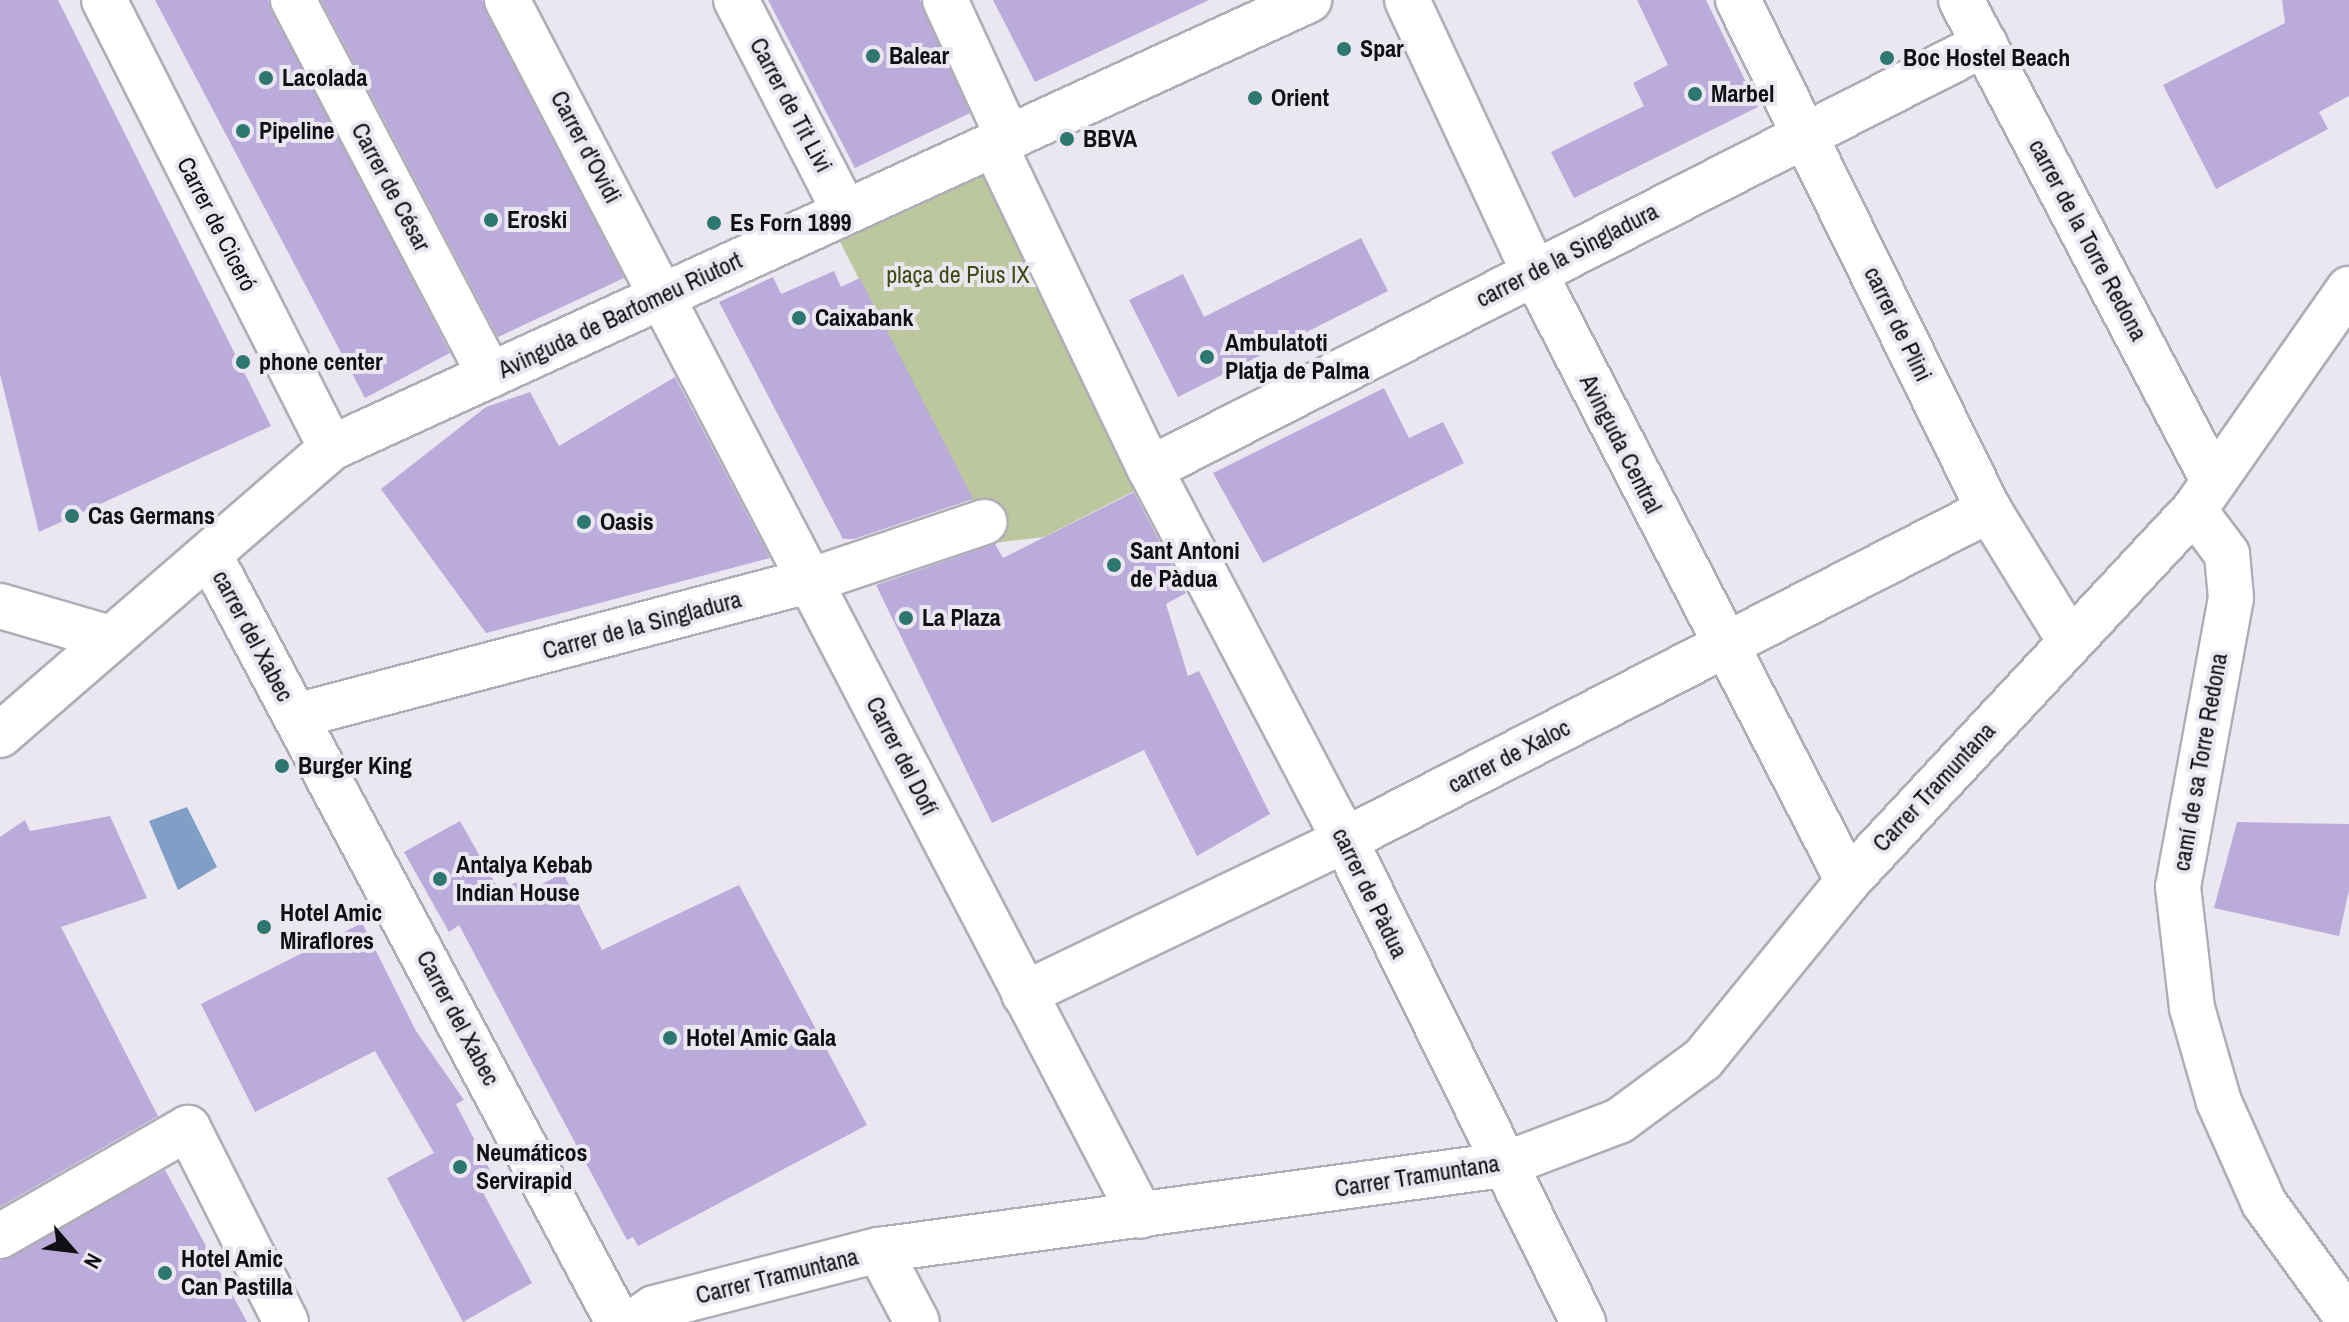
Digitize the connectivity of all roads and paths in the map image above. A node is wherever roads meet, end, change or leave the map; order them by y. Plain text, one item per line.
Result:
1 (104, 0) edge
2 (293, 0) edge
3 (507, 0) edge
4 (736, 0) edge
5 (945, 0) edge
6 (1309, 0) edge
7 (1407, 0) edge
8 (1738, 0) edge
9 (1961, 0) edge
10 (1985, 44) junction
11 (1805, 132) junction
12 (1001, 141) junction
13 (844, 210) junction
14 (1534, 272) junction
15 (2349, 289) edge
16 (665, 294) junction
17 (490, 375) junction
18 (331, 448) junction
19 (1150, 469) junction
20 (2204, 495) junction
21 (1989, 510) junction
22 (984, 522) dead end
23 (210, 556) junction
24 (812, 580) junction
25 (0, 606) edge
26 (107, 637) junction
27 (2070, 641) junction
28 (1724, 647) junction
29 (296, 716) junction
30 (0, 735) edge
31 (1345, 840) junction
32 (1848, 881) junction
33 (1024, 994) junction
34 (1503, 1165) junction
35 (1141, 1216) junction
36 (0, 1236) edge
37 (879, 1250) junction
38 (2349, 1320) edge
39 (286, 1322) edge
40 (618, 1322) edge
41 (634, 1322) edge
42 (917, 1322) edge
43 (1583, 1322) edge

1 - 18 street, Carrer de Ciceró
2 - 17 street, Carrer de César
3 - 16 street, Carrer d'Ovidi
4 - 13 street, Carrer de Tit Livi
5 - 12 street
6 - 12 street, Avinguda de Bartomeu Riutort
7 - 14 street, Avinguda Central
8 - 11 street, carrer de Plini
9 - 10 street, carrer de la Torre Redona
10 - 11 street, carrer de la Singladura
10 - 20 street, carrer de la Torre Redona
11 - 14 street, carrer de la Singladura
11 - 21 street, carrer de Plini
12 - 13 street, Avinguda de Bartomeu Riutort
12 - 19 street
13 - 16 street, Avinguda de Bartomeu Riutort
14 - 19 street, carrer de la Singladura
14 - 28 street, Avinguda Central
15 - 20 street, Carrer Tramuntana
16 - 17 street, Avinguda de Bartomeu Riutort
16 - 24 street, Carrer del Dofí
17 - 18 street, Avinguda de Bartomeu Riutort
18 - 23 street, Avinguda de Bartomeu Riutort
19 - 31 street, carrer de Pàdua
20 - 27 street, Carrer Tramuntana
20 - 38 street, camí de sa Torre Redona
21 - 27 street, carrer de Plini
21 - 28 street, carrer de Xaloc
22 - 24 street, Carrer de la Singladura
23 - 26 street, Avinguda de Bartomeu Riutort
23 - 29 street, carrer del Xabec
24 - 29 street, Carrer de la Singladura
24 - 33 street, Carrer del Dofí
25 - 26 street
26 - 30 street, Avinguda de Bartomeu Riutort
27 - 32 street, Carrer Tramuntana
28 - 31 street, carrer de Xaloc
28 - 32 street, Avinguda Central
29 - 40 street, Carrer del Xabec
31 - 33 street, carrer de Xaloc
31 - 34 street, carrer de Pàdua
32 - 34 street, Carrer Tramuntana
33 - 35 street, Carrer del Dofí
34 - 35 street, Carrer Tramuntana
34 - 43 street, carrer de Pàdua
35 - 37 street, Carrer Tramuntana
36 - 39 street
37 - 41 street, Carrer Tramuntana
37 - 42 street

